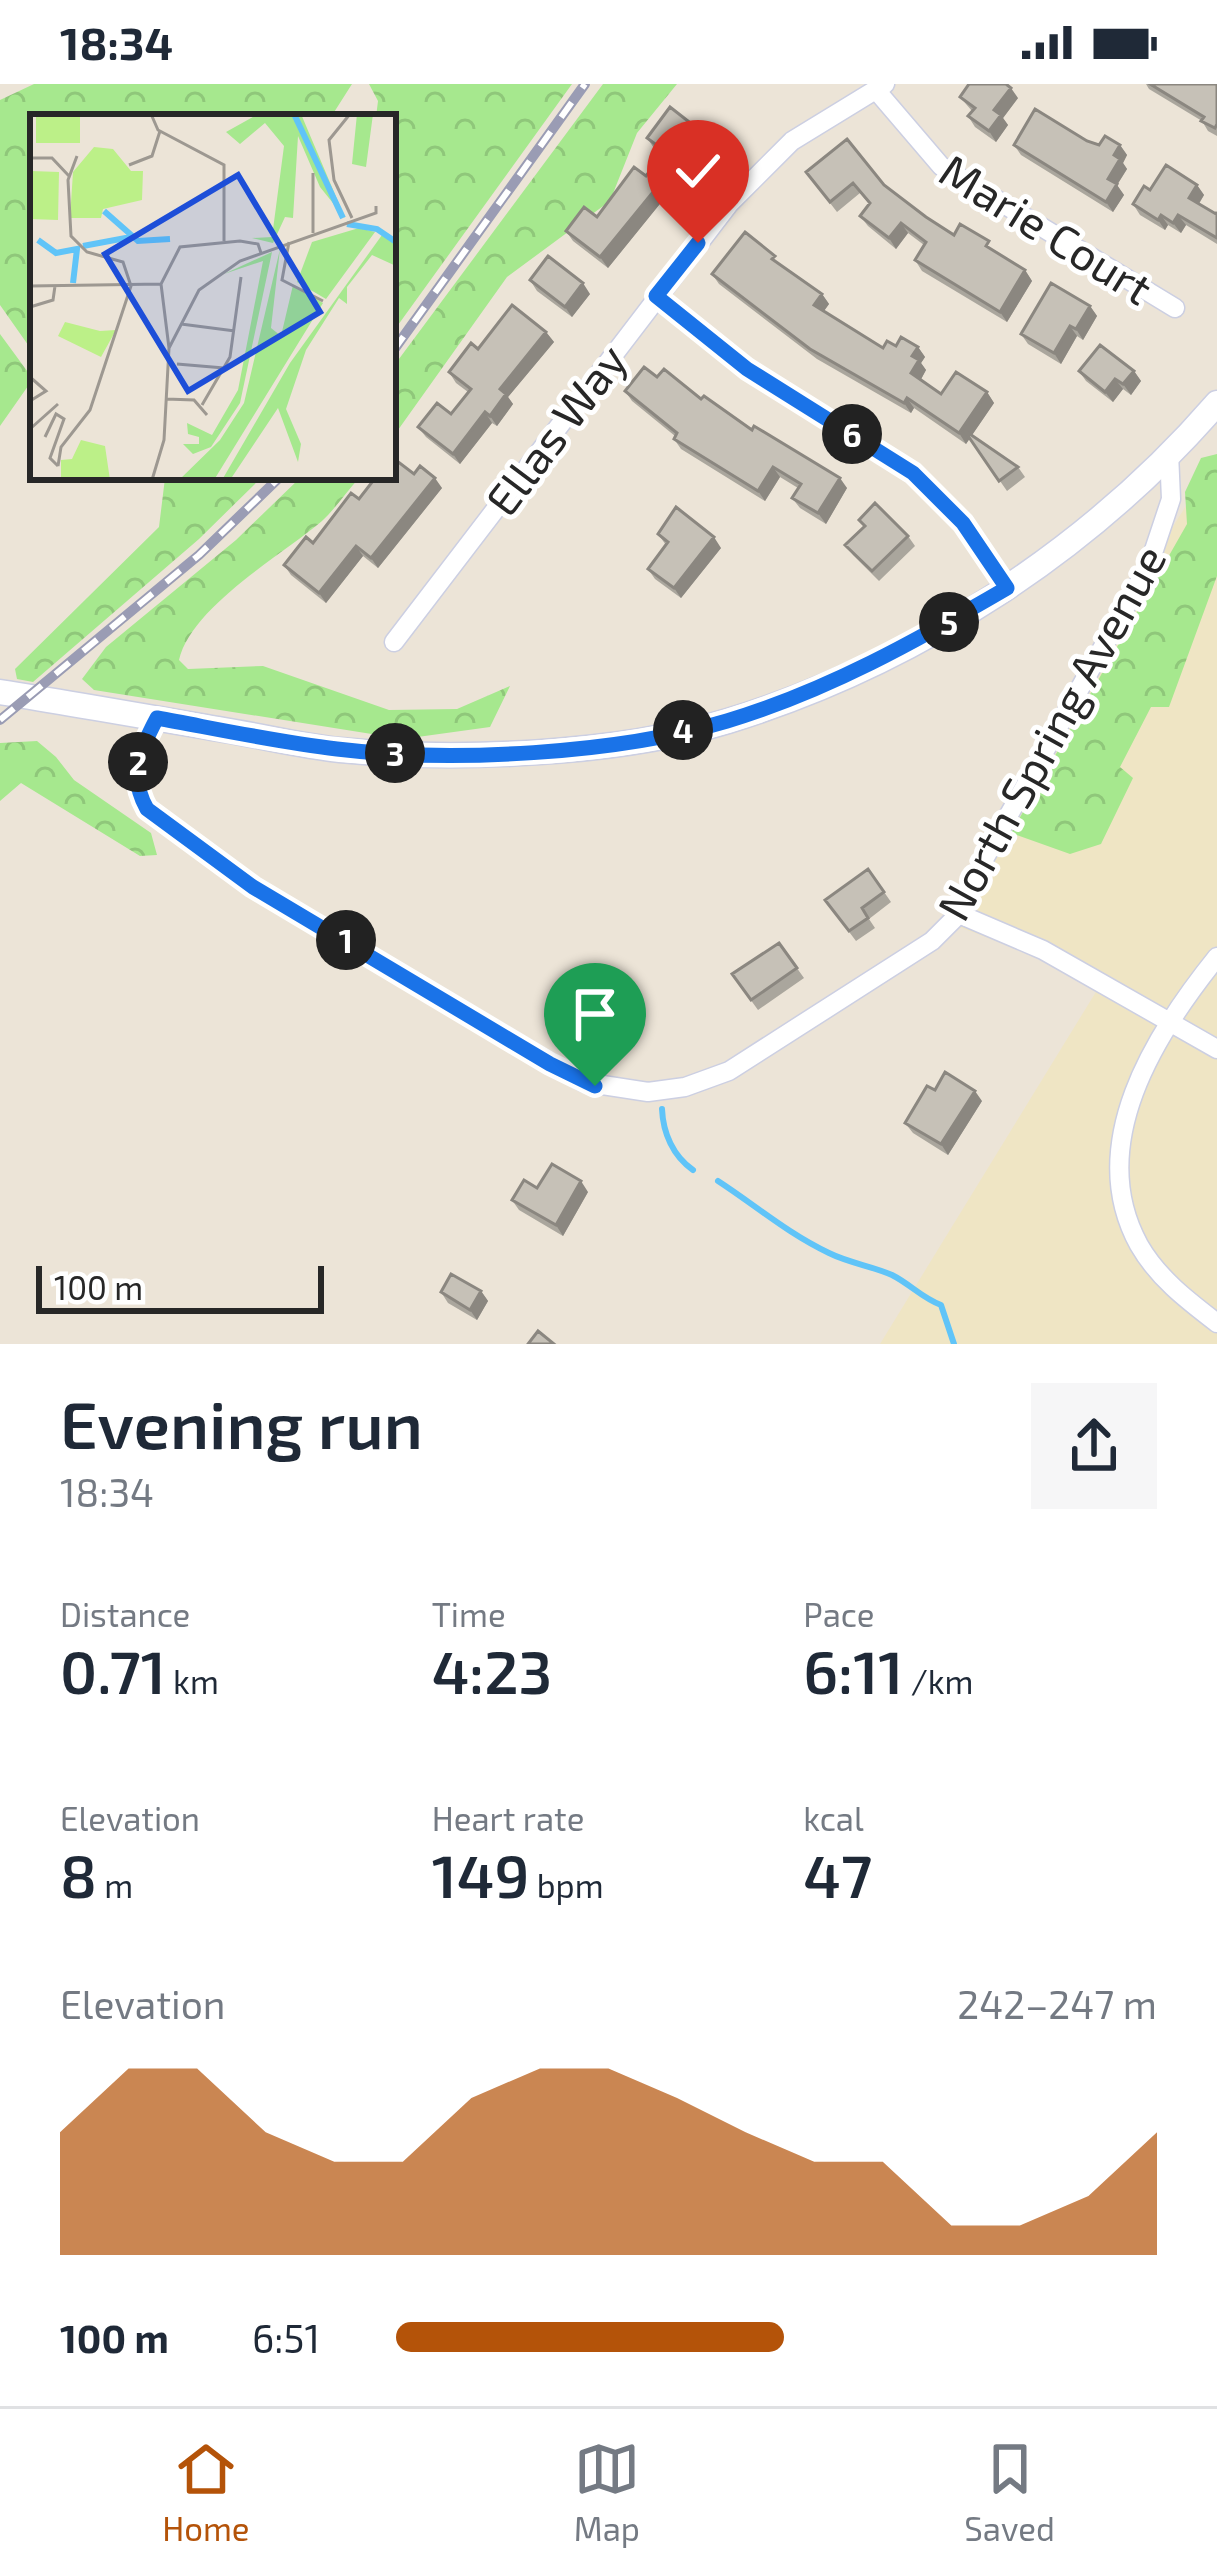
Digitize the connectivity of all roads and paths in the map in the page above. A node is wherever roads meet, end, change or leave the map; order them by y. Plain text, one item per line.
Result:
1 (880, 87) edge
2 (656, 296) junction
3 (1175, 308) dead end
4 (1217, 403) edge
5 (1169, 453) junction
6 (1007, 588) junction
7 (394, 642) dead end
8 (0, 692) edge
9 (157, 718) junction
10 (959, 914) junction
11 (1217, 957) edge
12 (1171, 1022) junction
13 (1217, 1049) edge
14 (1217, 1323) edge

1 - 2 street, Ellas Way
1 - 3 street, Marie Court
2 - 6 street
2 - 7 street, Ellas Way
4 - 5 main road
5 - 6 main road
5 - 10 street, North Spring Avenue
6 - 9 main road
8 - 9 main road
9 - 10 street, North Spring Avenue
10 - 12 street
11 - 12 street
12 - 13 street
12 - 14 street

